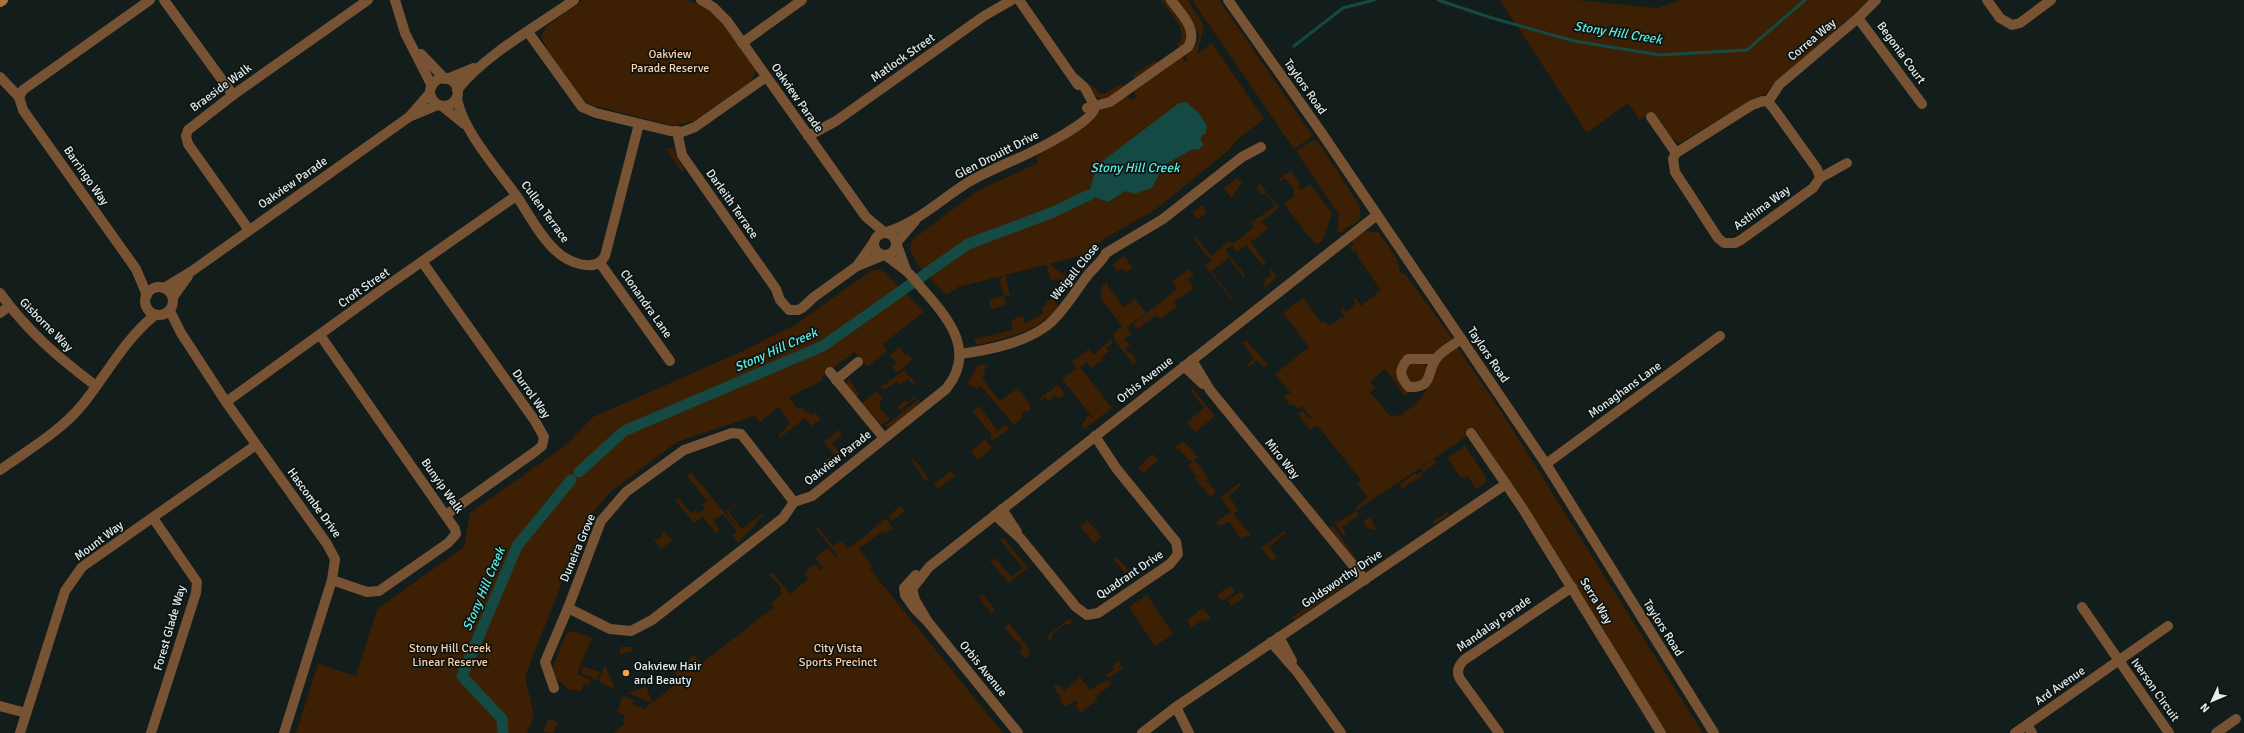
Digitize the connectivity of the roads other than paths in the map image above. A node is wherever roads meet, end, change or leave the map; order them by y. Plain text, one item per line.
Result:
1 (2, 0) edge
2 (150, 0) edge
3 (164, 0) edge
4 (368, 0) edge
5 (395, 0) edge
6 (574, 0) edge
7 (701, 0) edge
8 (802, 0) edge
9 (1002, 0) edge
10 (1012, 0) edge
11 (1019, 0) edge
12 (1171, 0) edge
13 (1228, 0) edge
14 (1876, 0) edge
15 (1988, 0) edge
16 (2051, 0) edge
17 (0, 2) edge
18 (562, 3) edge
19 (984, 16) junction
20 (1858, 18) junction
21 (528, 32) junction
22 (742, 43) junction
23 (412, 46) junction
24 (483, 64) junction
25 (0, 77) edge
26 (766, 77) junction
27 (446, 79) junction
28 (431, 89) junction
29 (457, 94) junction
30 (233, 95) junction
31 (19, 97) junction
32 (1768, 102) junction
33 (1922, 104) dead end
34 (440, 105) junction
35 (1091, 107) junction
36 (409, 117) junction
37 (1651, 117) dead end
38 (639, 124) junction
39 (469, 130) junction
40 (677, 131) junction
41 (811, 139) junction
42 (1261, 147) dead end
43 (1676, 153) junction
44 (1847, 163) dead end
45 (1820, 178) junction
46 (516, 196) junction
47 (1377, 215) junction
48 (866, 217) junction
49 (916, 220) junction
50 (249, 230) junction
51 (885, 232) junction
52 (874, 241) junction
53 (897, 244) junction
54 (885, 255) junction
55 (422, 263) junction
56 (600, 263) junction
57 (857, 266) junction
58 (136, 269) junction
59 (906, 270) junction
60 (192, 271) junction
61 (161, 288) junction
62 (0, 293) edge
63 (147, 295) junction
64 (173, 297) junction
65 (9, 306) junction
66 (146, 307) junction
67 (0, 313) edge
68 (163, 314) junction
69 (137, 330) junction
70 (320, 335) junction
71 (1720, 336) dead end
72 (1461, 339) junction
73 (960, 354) junction
74 (1436, 359) dead end
75 (670, 361) dead end
76 (858, 362) dead end
77 (1188, 363) junction
78 (96, 386) junction
79 (226, 402) junction
80 (1471, 433) dead end
81 (884, 438) junction
82 (1092, 439) junction
83 (256, 445) junction
84 (1546, 464) junction
85 (0, 470) edge
86 (1506, 484) junction
87 (794, 502) junction
88 (999, 512) junction
89 (446, 514) junction
90 (153, 518) junction
91 (332, 580) junction
92 (1361, 582) junction
93 (1572, 587) junction
94 (2082, 606) dead end
95 (568, 608) junction
96 (2168, 626) dead end
97 (1275, 640) junction
98 (2119, 661) junction
99 (554, 688) dead end
100 (0, 706) edge
101 (1176, 707) junction
102 (26, 714) junction
103 (1167, 714) junction
104 (2236, 719) dead end
105 (2029, 729) edge
106 (20, 733) edge
107 (151, 733) edge
108 (284, 733) edge
109 (1018, 733) edge
110 (1142, 733) edge
111 (1186, 733) edge
112 (1189, 733) edge
113 (1341, 733) edge
114 (1499, 733) edge
115 (1662, 733) edge
116 (1714, 733) edge
117 (2015, 733) edge
118 (2169, 733) edge
119 (2216, 733) edge

1 - 17 main road
2 - 31 street
3 - 30 street
4 - 30 street, Braeside Walk
5 - 23 street
6 - 18 street
7 - 22 street, Oakview Parade
8 - 22 street
9 - 19 street, Matlock Street
10 - 19 street, Matlock Street
11 - 35 street
12 - 35 street
13 - 47 street, Taylors Road
14 - 20 street, Correa Way
15 - 16 street
18 - 21 street
19 - 41 street, Matlock Street
20 - 32 street, Correa Way
20 - 33 street, Begonia Court
21 - 24 street
21 - 38 street
22 - 26 street, Oakview Parade
23 - 27 street
23 - 28 street
24 - 27 street
24 - 29 street
25 - 31 street, Barringo Way
26 - 40 street
26 - 41 street, Oakview Parade
27 - 28 street
27 - 29 street
28 - 34 street
28 - 36 street, Oakview Parade
29 - 34 street
29 - 39 street, Cullen Terrace
30 - 50 street, Braeside Walk
31 - 58 street, Barringo Way
32 - 43 street
32 - 45 street
34 - 36 street, Oakview Parade
34 - 39 street, Cullen Terrace
35 - 49 street, Glen Drouitt Drive
36 - 50 street, Oakview Parade
37 - 43 street
38 - 40 street
38 - 56 street
39 - 46 street, Cullen Terrace
40 - 57 street, Darleith Terrace
41 - 48 street, Oakview Parade
42 - 73 street, Weigall Close
43 - 45 street, Asthima Way
44 - 45 street, Asthima Way
46 - 55 street, Croft Street
46 - 56 street, Cullen Terrace
47 - 72 street, Taylors Road
47 - 77 street, Orbis Avenue
48 - 51 street, Oakview Parade
48 - 52 street, Oakview Parade
49 - 51 street, Glen Drouitt Drive
49 - 53 street, Glen Drouitt Drive
50 - 60 street, Oakview Parade
51 - 52 street
51 - 53 street
52 - 54 street
52 - 57 street, Darleith Terrace
53 - 54 street
53 - 59 street, Oakview Parade
54 - 57 street, Darleith Terrace
54 - 59 street, Oakview Parade
55 - 70 street, Croft Street
55 - 89 street, Durrol Way
56 - 75 street, Clonandra Lane
58 - 61 street, Barringo Way
58 - 63 street, Barringo Way
59 - 73 street, Oakview Parade
60 - 61 street, Oakview Parade
60 - 64 street, Oakview Parade
61 - 63 street
61 - 64 street
62 - 65 street, Gisborne Way
63 - 66 street
64 - 68 street
65 - 67 street
65 - 78 street, Gisborne Way
66 - 68 street
66 - 69 street
68 - 69 street
68 - 79 street, Hascombe Drive
69 - 78 street
70 - 79 street, Croft Street
70 - 89 street, Bunyip Walk
71 - 84 street, Monaghans Lane
72 - 74 street
72 - 84 street, Taylors Road
73 - 81 street, Oakview Parade
76 - 81 street
77 - 82 street, Orbis Avenue
77 - 92 street, Miro Way
78 - 85 street
79 - 83 street, Hascombe Drive
80 - 86 street
81 - 87 street, Oakview Parade
82 - 88 street, Orbis Avenue
82 - 88 street, Quadrant Drive
83 - 90 street, Mount Way
83 - 91 street, Hascombe Drive
84 - 116 street, Taylors Road
86 - 92 street, Goldsworthy Drive
86 - 93 street, Serra Way
87 - 95 street
87 - 95 street, Duneira Grove
88 - 109 street, Orbis Avenue
89 - 91 street, Bunyip Walk
90 - 102 street, Mount Way
90 - 107 street, Forest Glade Way
91 - 108 street, Hascombe Drive
92 - 97 street, Goldsworthy Drive
93 - 114 street, Mandalay Parade
93 - 115 street, Serra Way
94 - 98 street, Iverson Circuit
95 - 99 street, Duneira Grove
96 - 98 street, Ard Avenue
97 - 101 street, Goldsworthy Drive
97 - 113 street
98 - 105 street, Ard Avenue
98 - 118 street, Iverson Circuit
100 - 102 street
101 - 103 street, Goldsworthy Drive
101 - 112 street
102 - 106 street, Mount Way
103 - 110 street, Goldsworthy Drive
103 - 111 street
104 - 119 street
105 - 117 street, Ard Avenue

